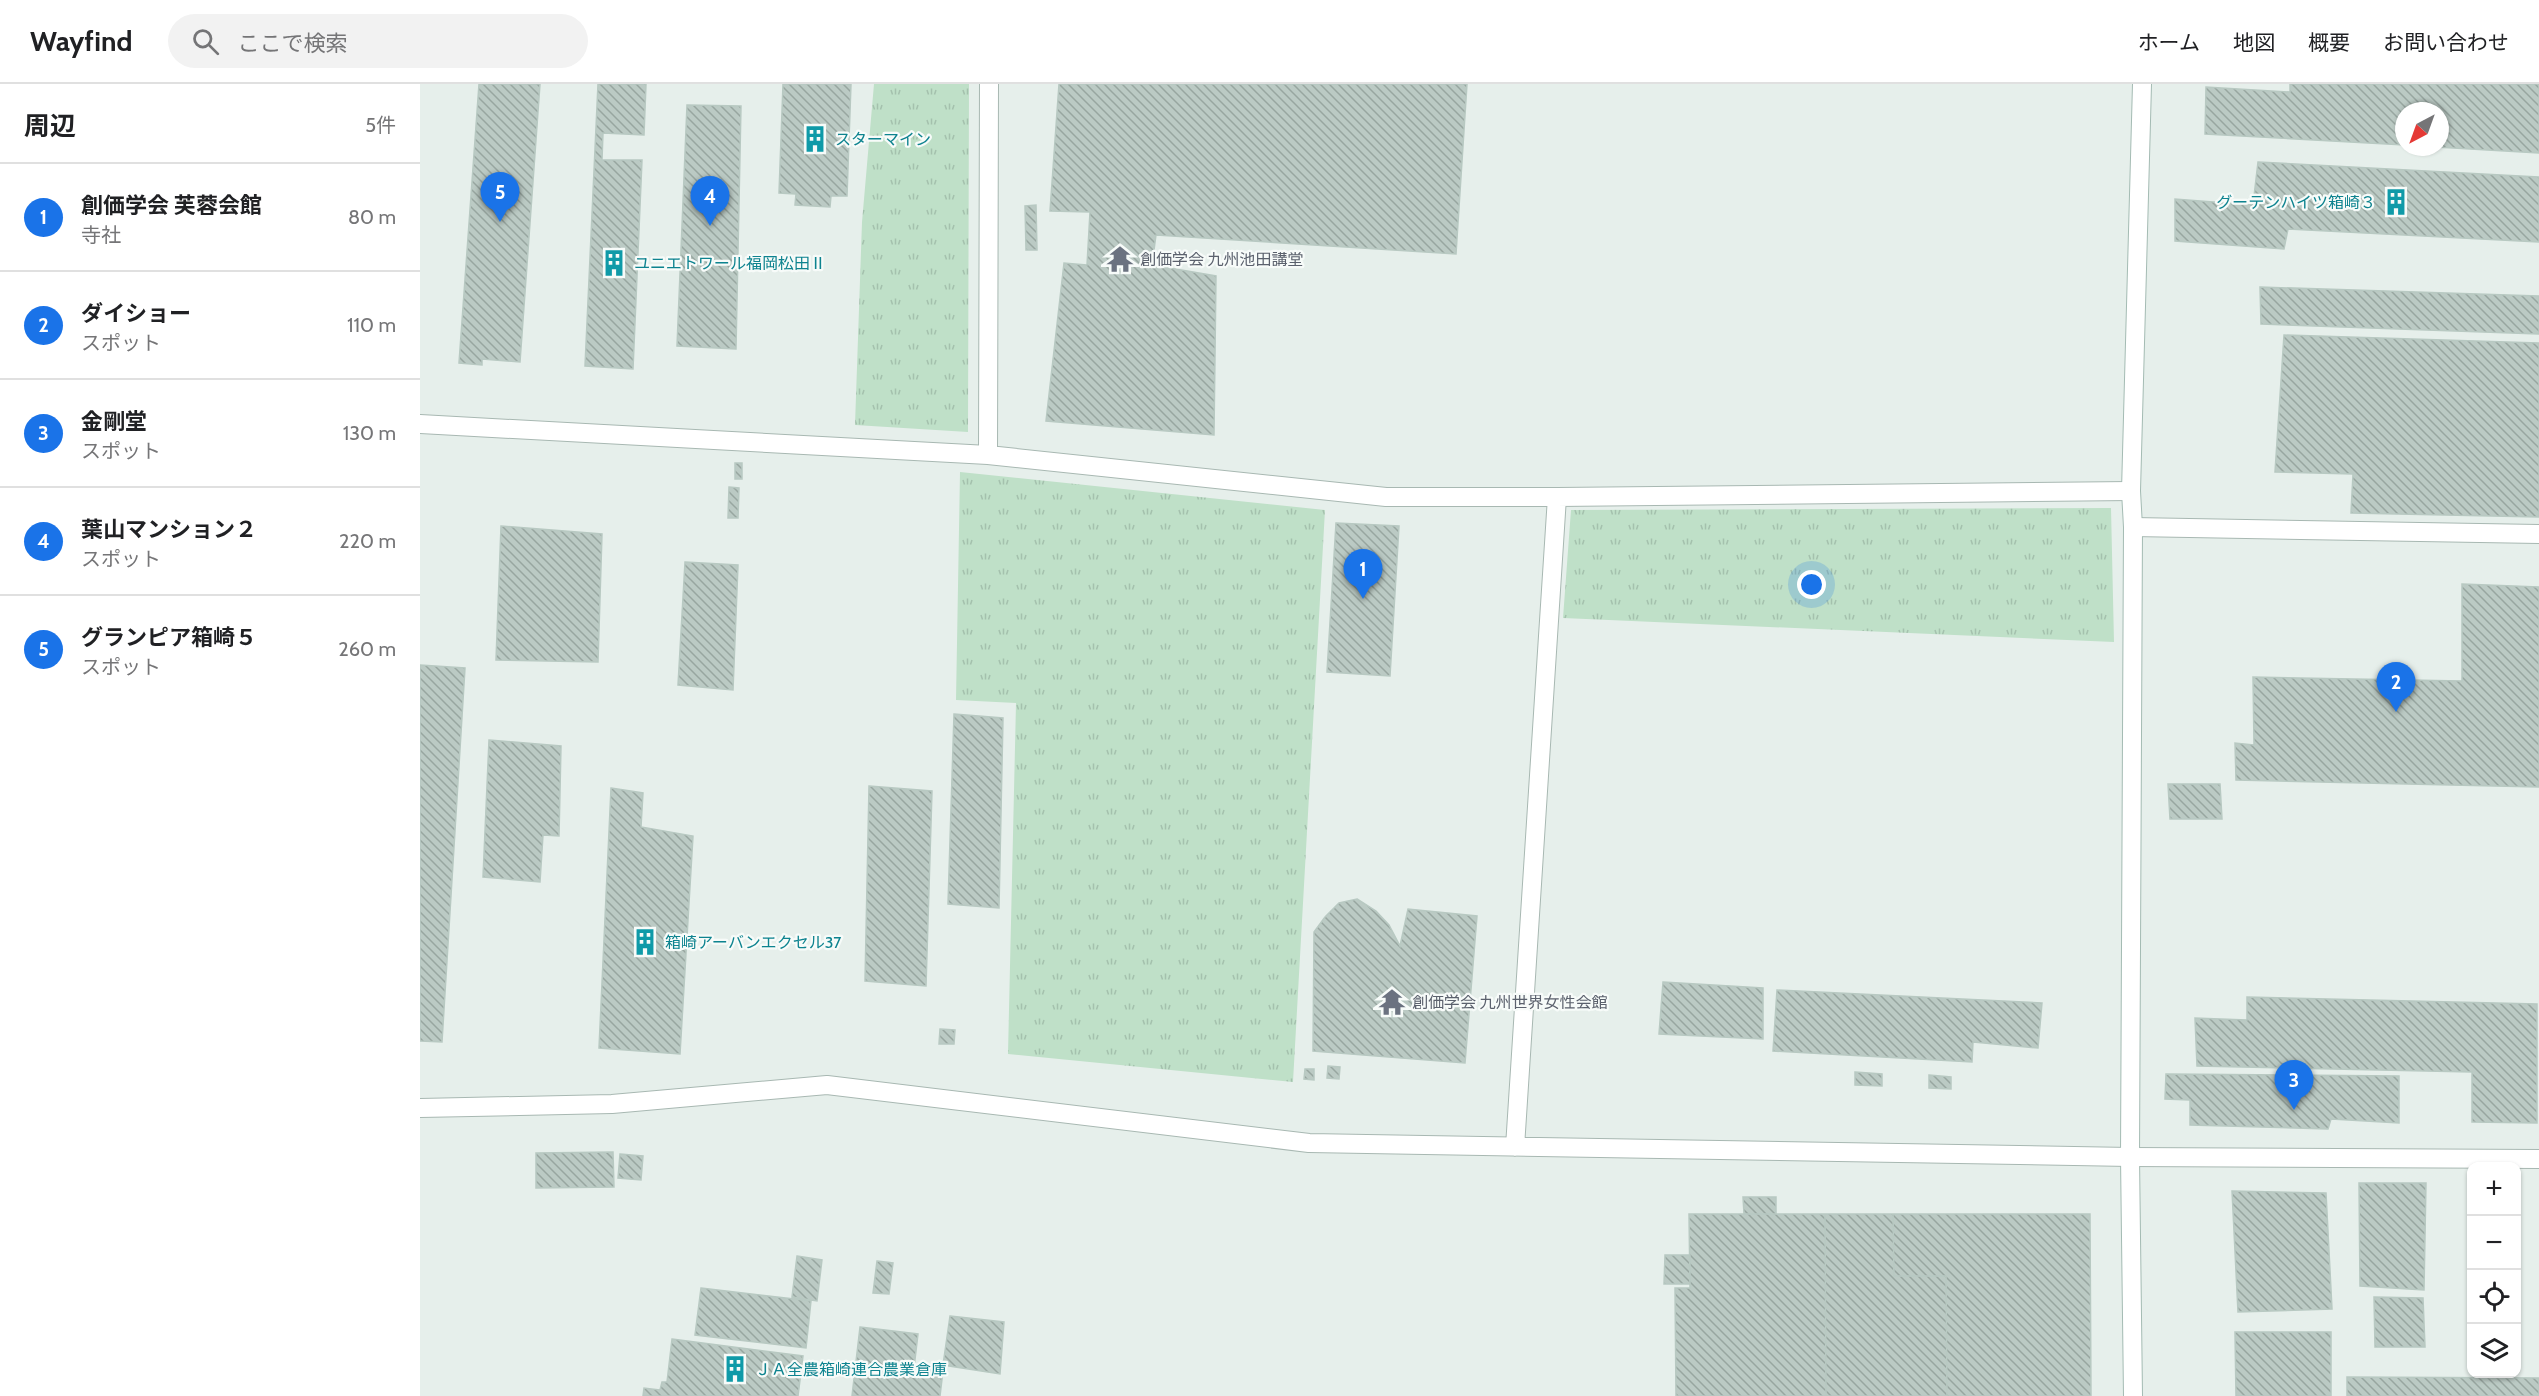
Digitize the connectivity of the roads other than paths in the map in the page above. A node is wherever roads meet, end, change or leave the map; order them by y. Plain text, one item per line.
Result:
1 (989, 84) edge
2 (2142, 84) edge
3 (420, 424) edge
4 (988, 455) junction
5 (2131, 491) junction
6 (1557, 497) junction
7 (2133, 527) junction
8 (2539, 534) edge
9 (420, 1108) edge
10 (1515, 1146) junction
11 (2130, 1157) junction
12 (2539, 1159) edge
13 (2133, 1396) edge

1 - 4 street
2 - 5 street
3 - 4 street
4 - 6 street
5 - 6 street
5 - 7 street
6 - 10 street
7 - 8 street
7 - 11 street
9 - 10 street
10 - 11 street
11 - 12 street
11 - 13 street

